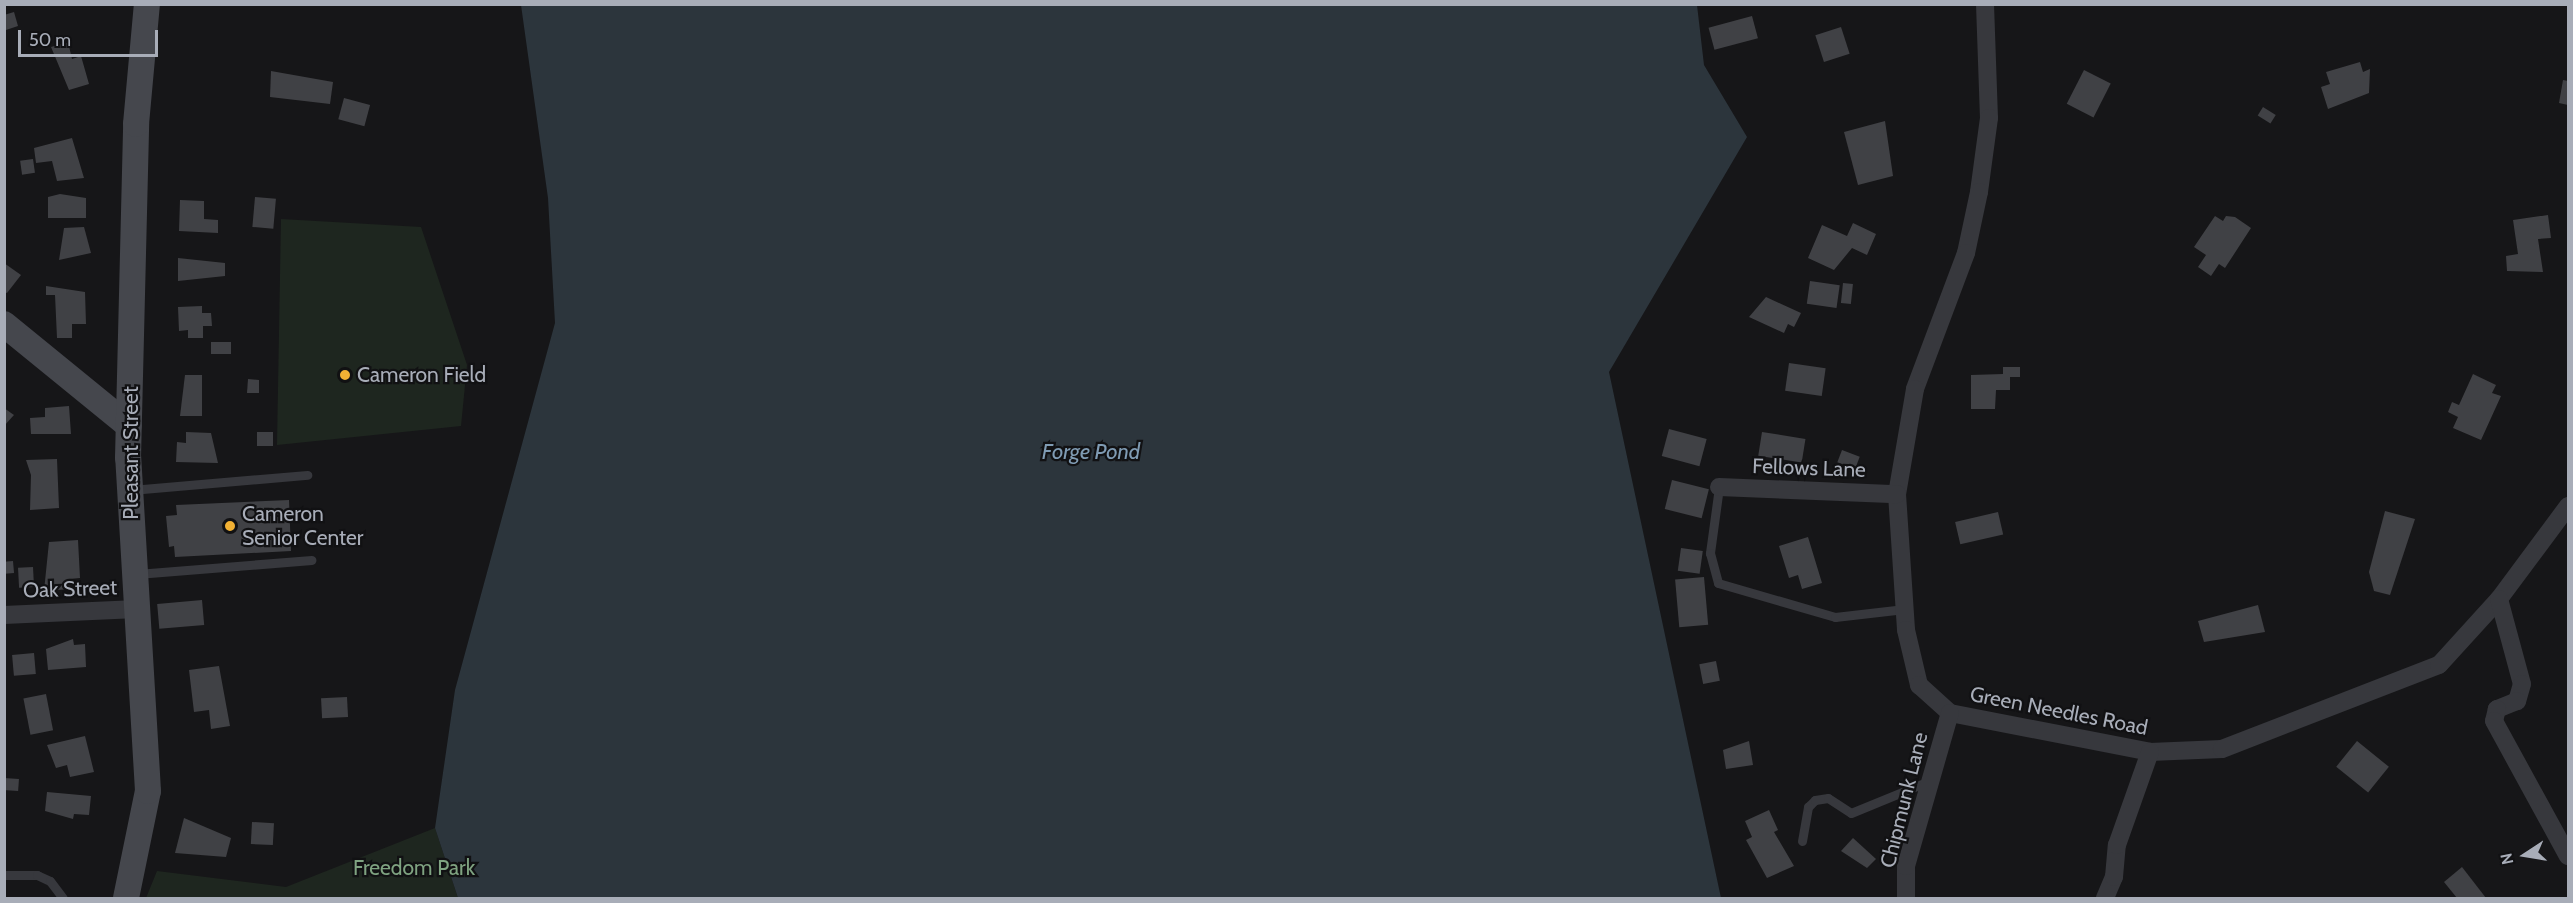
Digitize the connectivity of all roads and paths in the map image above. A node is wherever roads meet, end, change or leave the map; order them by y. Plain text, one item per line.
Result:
1 (147, 4) edge
2 (1985, 4) edge
3 (4, 324) edge
4 (129, 426) junction
5 (307, 475) dead end
6 (1719, 487) joint
7 (129, 490) junction
8 (1897, 494) junction
9 (2568, 506) edge
10 (311, 560) dead end
11 (134, 574) junction
12 (2499, 599) junction
13 (137, 609) junction
14 (1905, 609) junction
15 (4, 615) edge
16 (1950, 713) junction
17 (2150, 752) junction
18 (1931, 780) junction
19 (1803, 841) dead end
20 (2568, 856) edge
21 (4, 875) edge
22 (63, 898) edge
23 (126, 898) edge
24 (1906, 898) edge
25 (2104, 898) edge

1 - 4 main road, Pleasant Street
2 - 8 street, Green Needles Road
3 - 4 main road
4 - 7 main road, Pleasant Street
5 - 7 lane
6 - 8 street, Fellows Lane
6 - 14 lane
7 - 11 main road, Pleasant Street
8 - 14 street, Green Needles Road
9 - 12 street, Green Needles Road
10 - 11 lane
11 - 13 main road, Pleasant Street
12 - 17 street, Green Needles Road
12 - 20 street
13 - 15 street, Oak Street
13 - 23 main road, Pleasant Street
14 - 16 street, Green Needles Road
16 - 17 street, Green Needles Road
16 - 18 street, Chipmunk Lane
17 - 25 street
18 - 19 lane
18 - 24 street, Chipmunk Lane
21 - 22 lane

